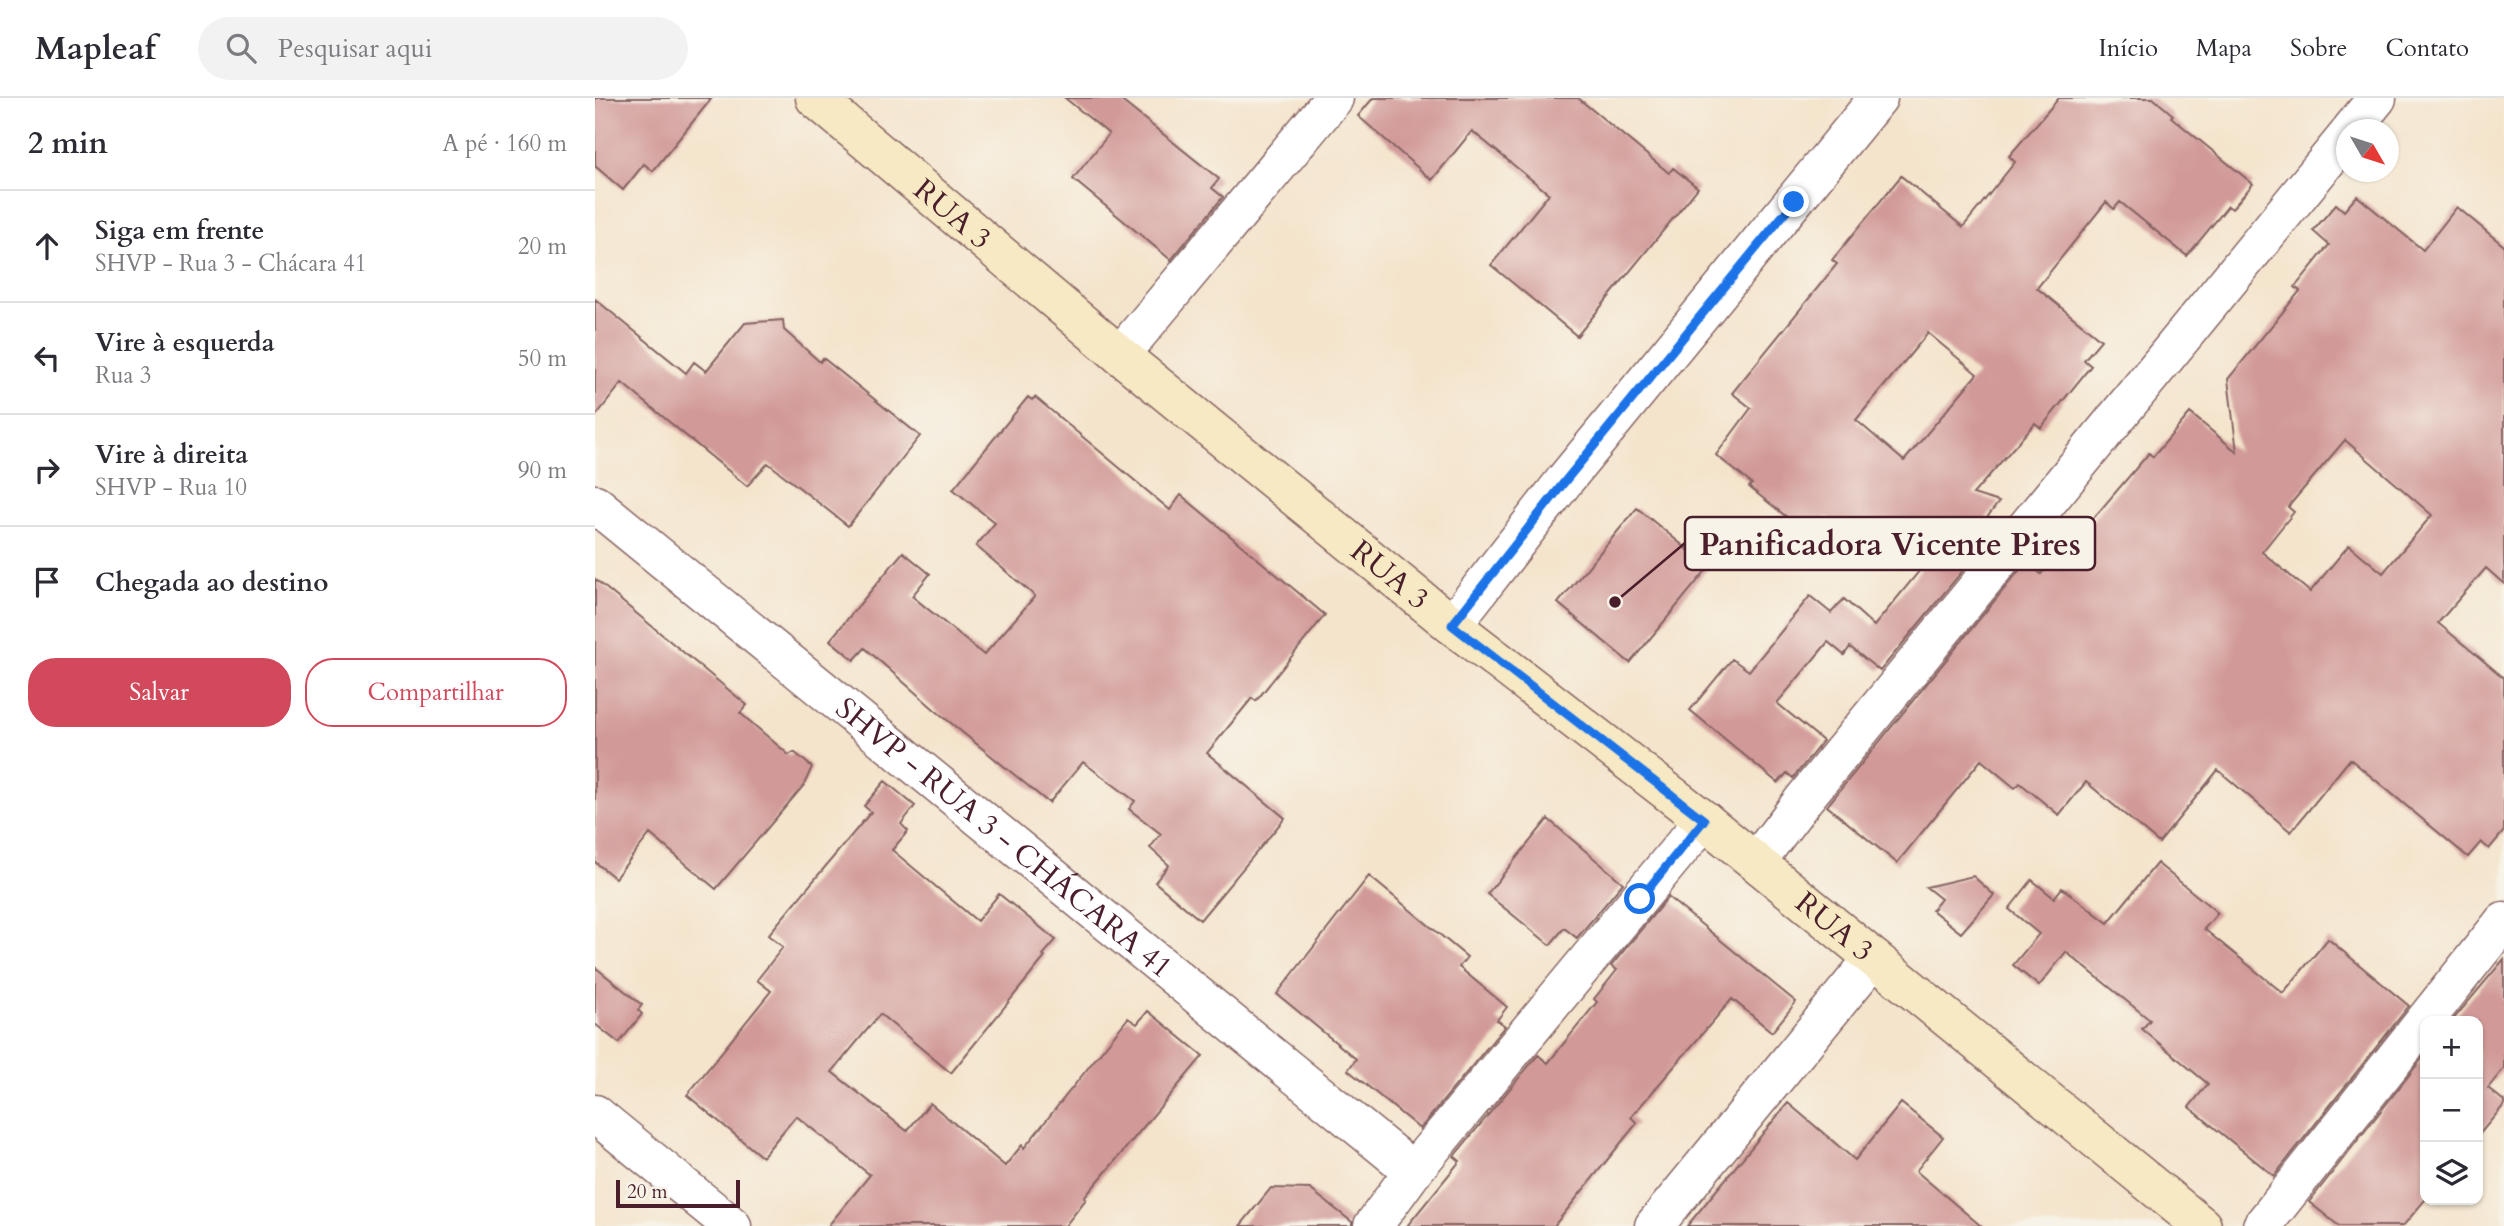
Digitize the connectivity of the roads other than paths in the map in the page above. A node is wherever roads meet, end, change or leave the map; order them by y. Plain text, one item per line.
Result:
1 (815, 98) edge
2 (1334, 98) edge
3 (1878, 98) edge
4 (2377, 98) edge
5 (2360, 119) edge
6 (2336, 149) edge
7 (1120, 355) junction
8 (595, 504) edge
9 (1452, 625) junction
10 (1704, 820) junction
11 (1756, 862) junction
12 (2504, 921) edge
13 (1874, 959) junction
14 (595, 1114) edge
15 (1413, 1171) junction
16 (732, 1226) edge
17 (1373, 1226) edge
18 (1654, 1226) edge
19 (2202, 1226) edge
20 (2262, 1226) edge

1 - 7 main road, RUA 3
2 - 7 street
3 - 9 street
4 - 5 street
6 - 11 street
7 - 9 main road, RUA 3
8 - 15 street, SHVP - RUA 3 - CHÁCARA 41
9 - 10 main road, RUA 3
10 - 11 main road, RUA 3
10 - 15 street
11 - 13 main road, RUA 3
12 - 20 street
13 - 18 street
13 - 19 main road, RUA 3
14 - 16 street
15 - 17 street

